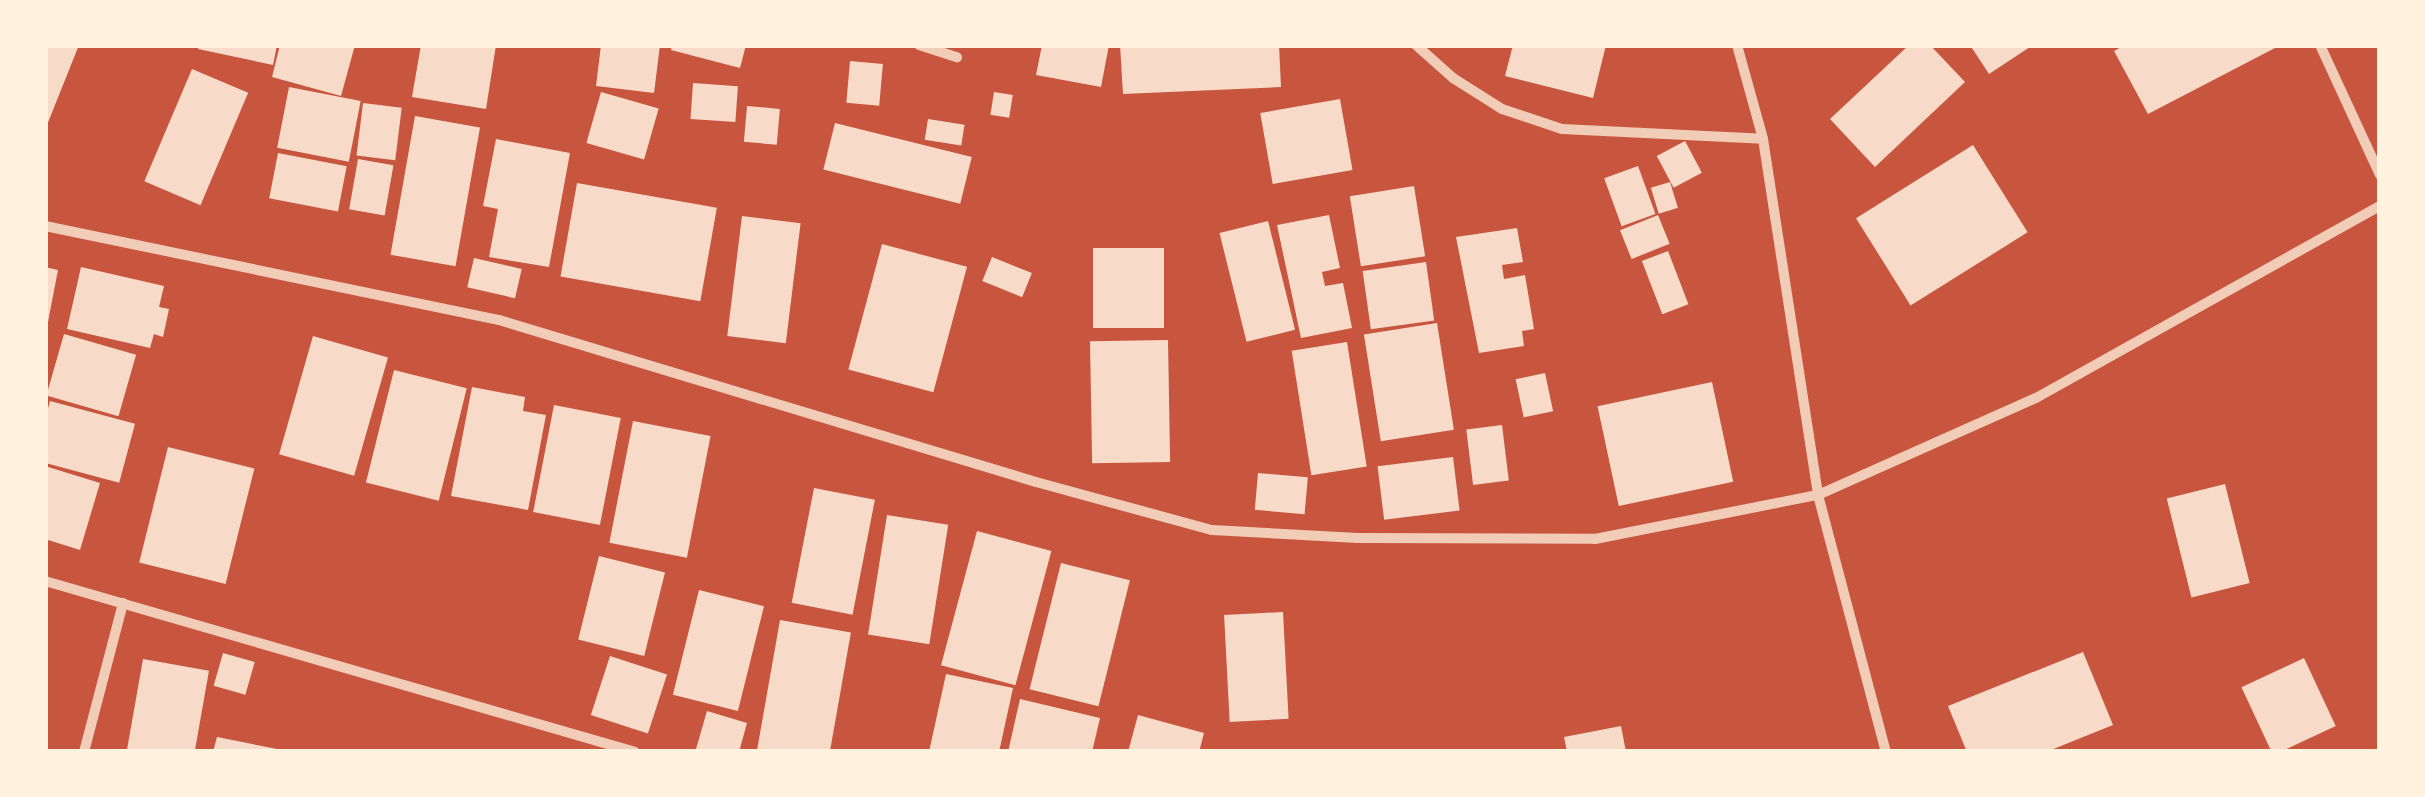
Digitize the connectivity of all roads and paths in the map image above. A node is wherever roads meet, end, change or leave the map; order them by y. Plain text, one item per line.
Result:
1 (918, 45) edge
2 (1416, 45) edge
3 (1737, 45) edge
4 (2320, 45) edge
5 (957, 57) dead end
6 (1763, 139) junction
7 (2380, 175) edge
8 (2380, 206) edge
9 (45, 226) edge
10 (1818, 495) junction
11 (45, 581) edge
12 (124, 604) junction
13 (84, 752) edge
14 (634, 752) edge
15 (1886, 752) edge

1 - 5 street
2 - 6 street
3 - 6 street
4 - 7 street
6 - 10 street
8 - 10 street
9 - 10 street
10 - 15 street
11 - 12 street
12 - 13 street
12 - 14 street

